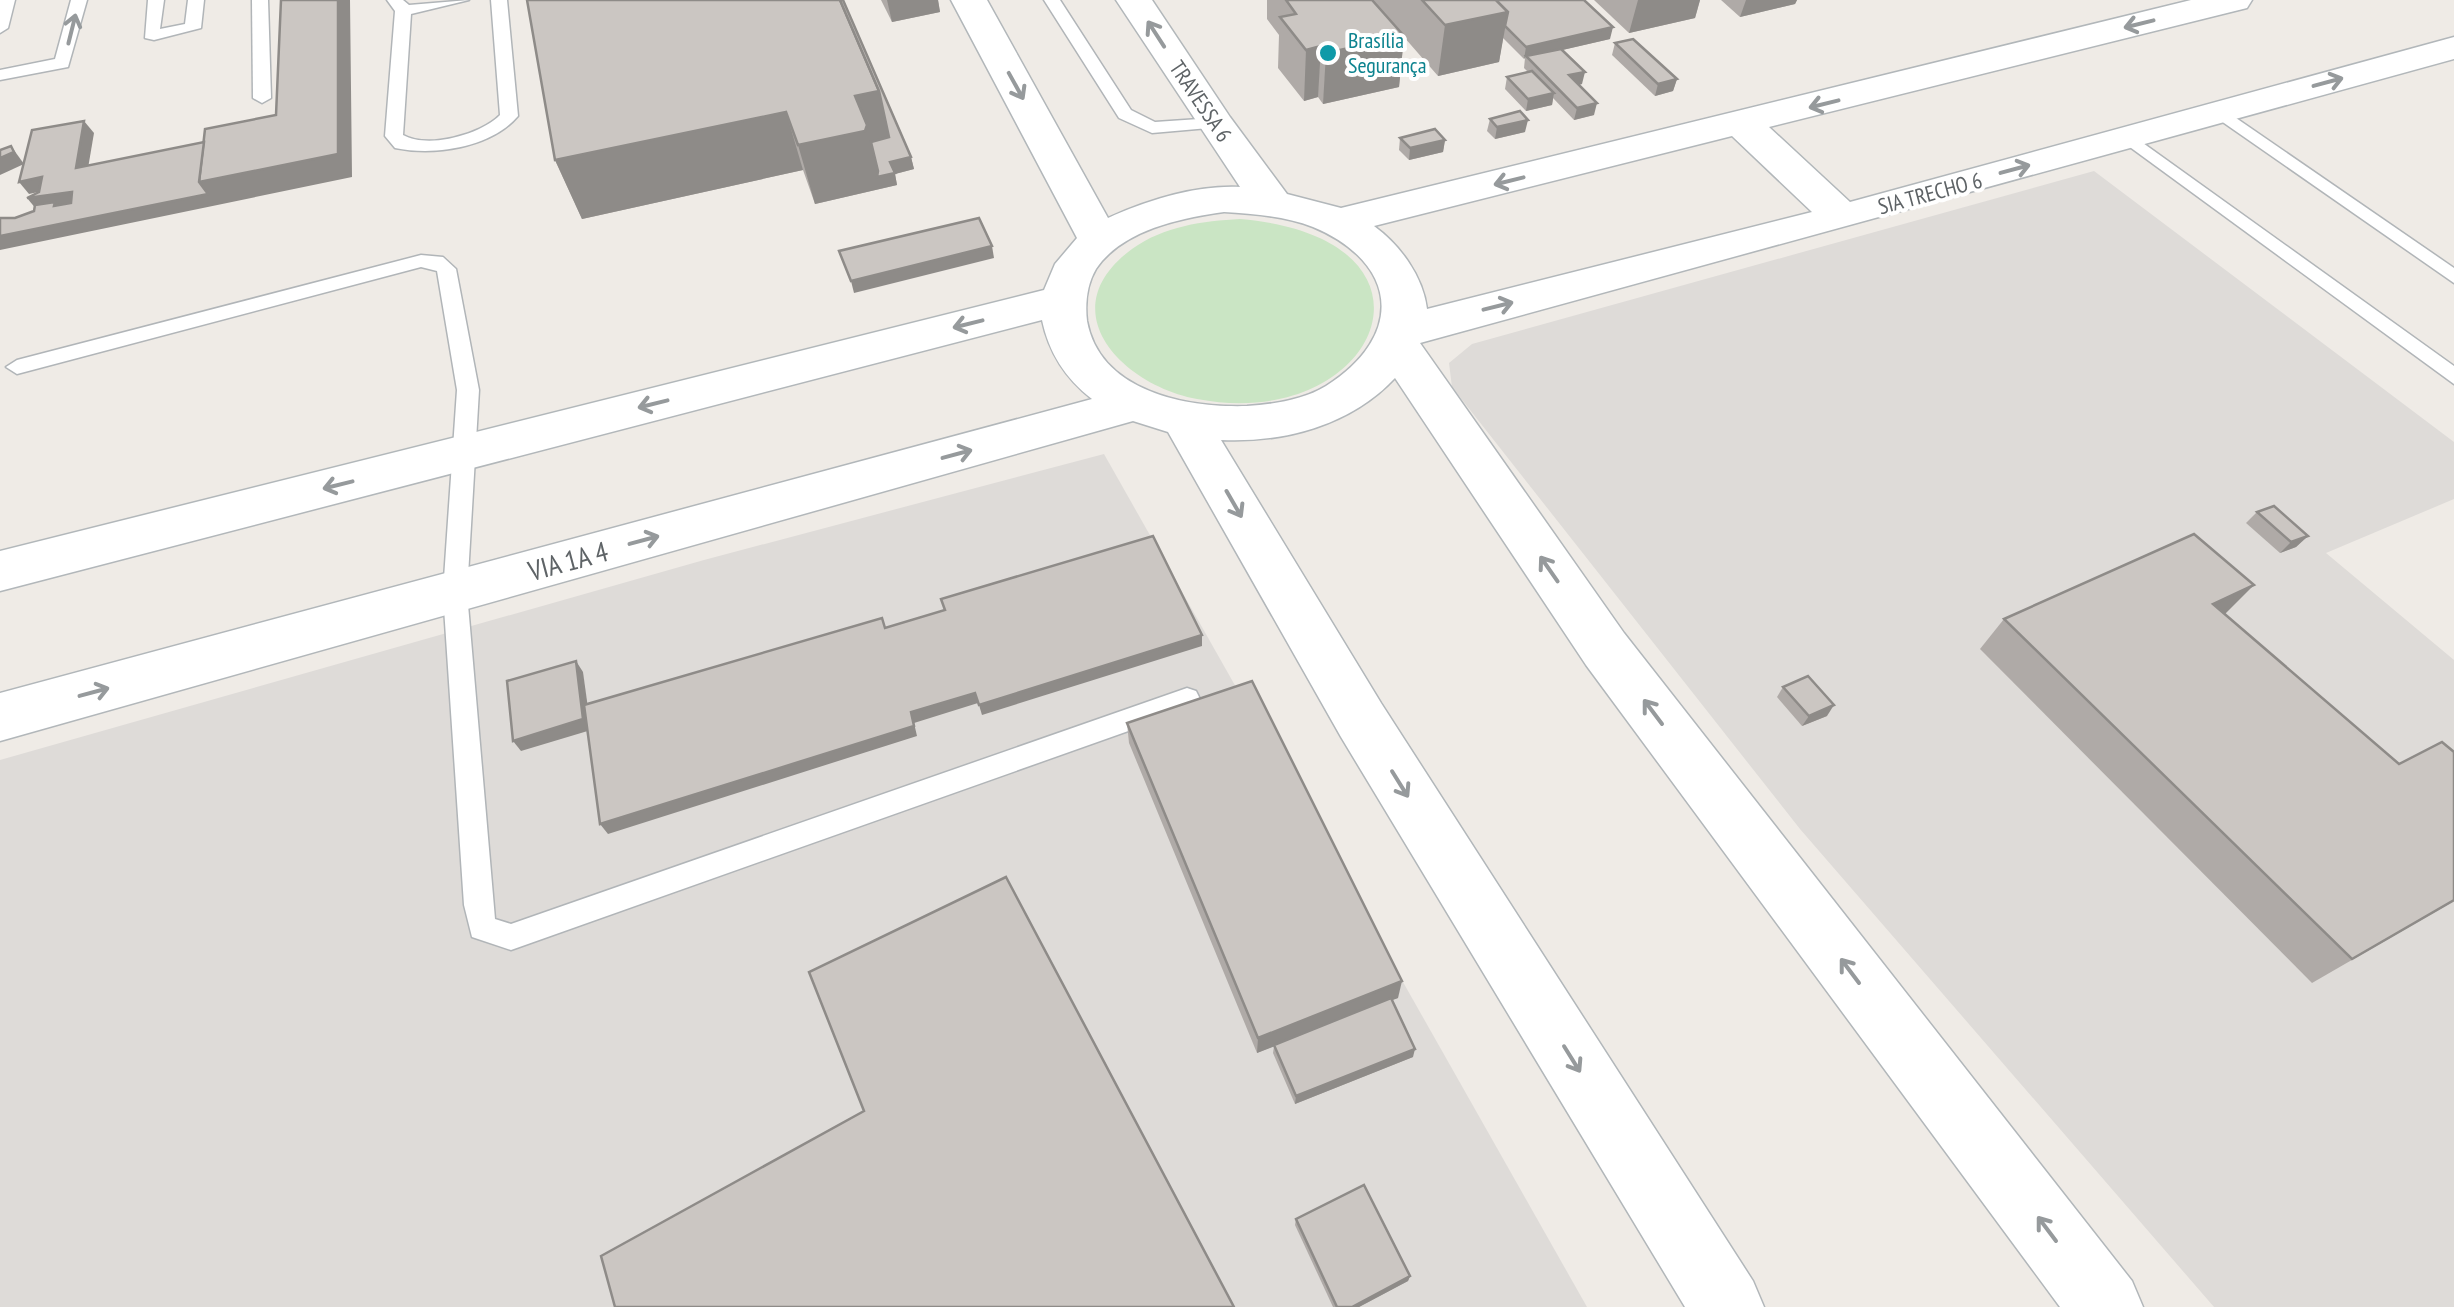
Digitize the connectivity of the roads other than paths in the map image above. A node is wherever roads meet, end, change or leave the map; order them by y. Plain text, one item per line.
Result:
1 (7, 0) edge
2 (79, 0) edge
3 (156, 0) edge
4 (196, 0) edge
5 (260, 0) edge
6 (461, 0) edge
7 (499, 0) edge
8 (969, 0) edge
9 (1052, 0) edge
10 (1134, 0) edge
11 (2234, 0) edge
12 (399, 5) edge
13 (0, 28) edge
14 (2454, 48) edge
15 (0, 75) edge
16 (262, 98) dead end
17 (2220, 112) junction
18 (1214, 123) junction
19 (1742, 124) junction
20 (2129, 138) junction
21 (1271, 201) junction
22 (1842, 217) junction
23 (1339, 222) junction
24 (1100, 241) junction
25 (2454, 276) edge
26 (1062, 300) junction
27 (1400, 338) junction
28 (17, 367) dead end
29 (2454, 377) edge
30 (1160, 412) junction
31 (462, 453) junction
32 (0, 572) edge
33 (455, 592) junction
34 (1187, 699) edge
35 (0, 717) edge
36 (1726, 1307) edge
37 (2106, 1307) edge

1 - 13 lane
15 -> 2 lane
3 - 4 lane
5 - 16 lane
6 - 12 lane
7 - 12 lane
8 -> 24 main road
9 - 18 lane
18 -> 10 main road, TRAVESSA 6
11 -> 19 main road
17 -> 14 main road, SIA TRECHO 6
17 - 20 main road, SIA TRECHO 6
17 - 25 lane
18 - 21 main road, TRAVESSA 6
19 - 22 main road
19 -> 23 main road
22 -> 20 main road, SIA TRECHO 6
20 - 29 lane
21 - 23 main road
21 - 24 main road
27 -> 22 main road, SIA TRECHO 6
23 - 27 main road
24 - 26 main road
26 - 30 main road
26 -> 31 main road
27 - 30 main road
37 -> 27 main road
28 - 31 lane
33 -> 30 main road, VIA 1A 4
30 -> 36 main road
31 -> 32 main road
31 - 33 lane
33 - 34 lane
35 -> 33 main road, VIA 1A 4

